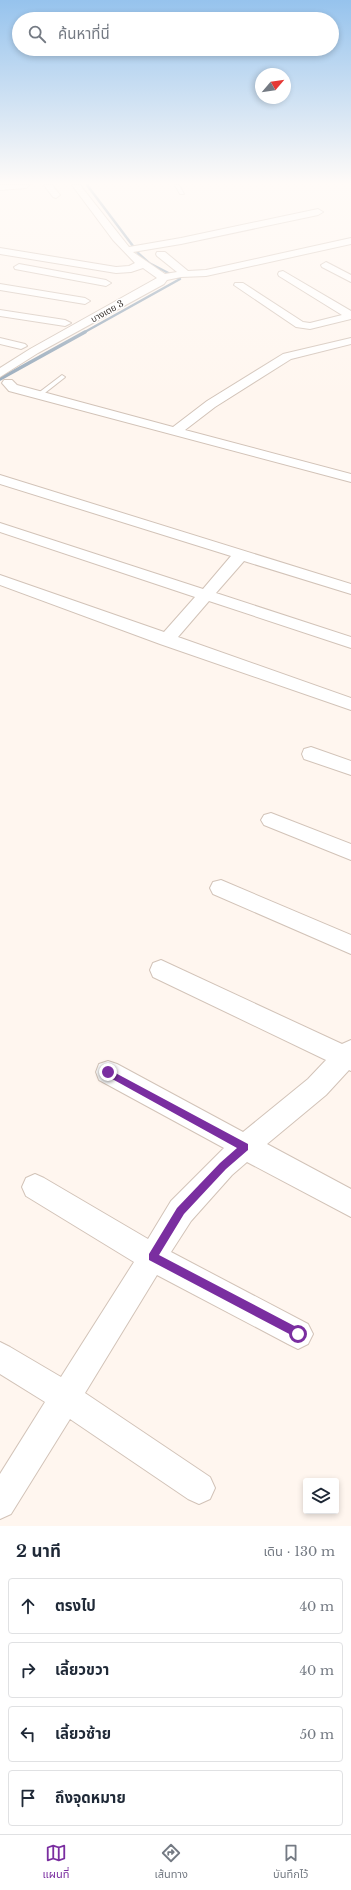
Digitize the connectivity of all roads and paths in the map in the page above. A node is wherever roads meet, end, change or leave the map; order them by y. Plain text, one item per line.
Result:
1 (32, 256) edge
2 (135, 256) edge
3 (163, 256) edge
4 (282, 256) edge
5 (142, 264) junction
6 (7, 265) dead end
7 (326, 265) dead end
8 (22, 268) junction
9 (183, 274) junction
10 (283, 274) dead end
11 (167, 277) junction
12 (351, 279) edge
13 (106, 283) dead end
14 (239, 285) dead end
15 (1, 288) edge
16 (85, 301) dead end
17 (0, 313) edge
18 (351, 316) edge
19 (65, 323) dead end
20 (351, 340) edge
21 (0, 341) edge
22 (21, 346) dead end
23 (62, 376) dead end
24 (4, 378) edge
25 (39, 395) junction
26 (175, 431) junction
27 (351, 478) edge
28 (0, 479) edge
29 (0, 527) edge
30 (241, 555) junction
31 (0, 580) edge
32 (351, 589) edge
33 (206, 596) junction
34 (166, 640) junction
35 (351, 643) edge
36 (351, 704) edge
37 (311, 754) dead end
38 (351, 768) edge
39 (271, 820) dead end
40 (351, 852) edge
41 (221, 888) dead end
42 (351, 945) edge
43 (161, 970) dead end
44 (350, 1056) edge
45 (108, 1072) dead end
46 (244, 1147) junction
47 (35, 1187) dead end
48 (351, 1204) edge
49 (152, 1257) junction
50 (298, 1334) dead end
51 (0, 1357) edge
52 (66, 1398) junction
53 (199, 1488) dead end
54 (0, 1503) edge

1 - 5 street
2 - 5 street
3 - 9 street
4 - 9 street
5 - 11 street
6 - 8 street
7 - 12 street
8 - 13 street
8 - 15 street
9 - 11 street
10 - 18 street
11 - 24 street, บางเตย 3
14 - 18 street
15 - 16 street
17 - 19 street
20 - 26 street
21 - 22 street
23 - 25 lane
24 - 25 street
25 - 26 street
26 - 27 street
28 - 30 street
29 - 33 street
30 - 32 street
30 - 33 street
31 - 34 street
33 - 34 street
33 - 35 street
34 - 36 street
37 - 38 street
39 - 40 street
41 - 42 street
43 - 44 street
44 - 46 street
45 - 46 street
46 - 48 street
46 - 49 street
47 - 49 street
49 - 50 street
49 - 52 street
51 - 52 street
52 - 53 street
52 - 54 street

